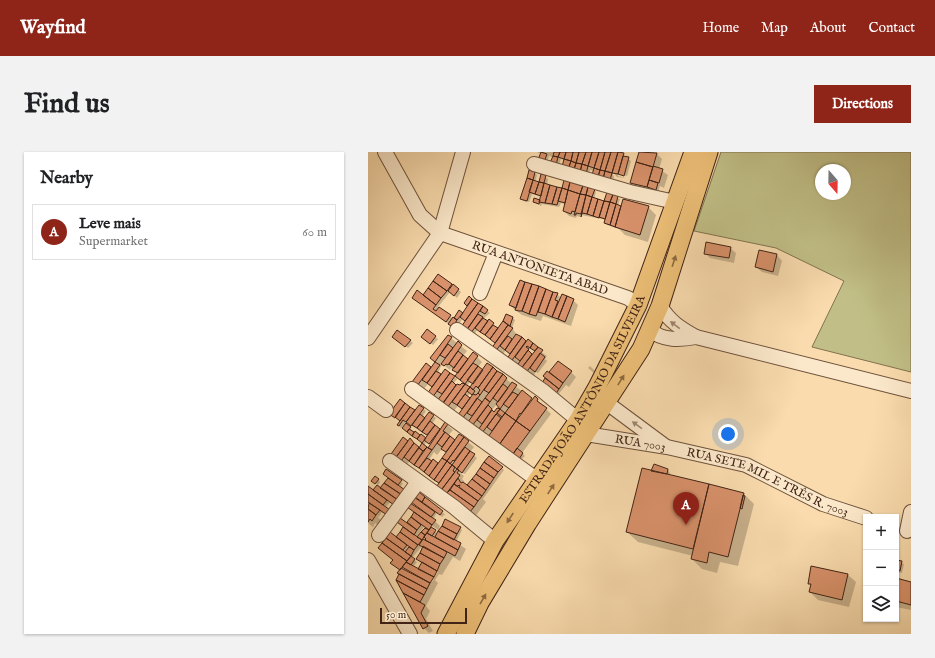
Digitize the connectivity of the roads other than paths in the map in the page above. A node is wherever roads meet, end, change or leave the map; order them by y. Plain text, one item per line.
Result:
1 (385, 152) edge
2 (464, 152) edge
3 (692, 152) edge
4 (709, 152) edge
5 (534, 164) dead end
6 (675, 202) junction
7 (440, 233) junction
8 (496, 252) junction
9 (647, 282) junction
10 (480, 293) dead end
11 (638, 306) junction
12 (660, 306) junction
13 (457, 330) dead end
14 (650, 330) junction
15 (696, 337) junction
16 (368, 338) edge
17 (412, 389) dead end
18 (911, 391) edge
19 (368, 397) edge
20 (607, 403) junction
21 (386, 410) dead end
22 (578, 420) junction
23 (586, 434) junction
24 (667, 447) junction
25 (390, 460) dead end
26 (536, 479) junction
27 (418, 482) junction
28 (911, 512) edge
29 (863, 517) edge
30 (905, 530) edge
31 (378, 535) dead end
32 (495, 541) junction
33 (368, 560) edge
34 (410, 634) edge
35 (446, 634) edge
36 (465, 634) edge

1 - 7 street
2 - 7 street
3 - 6 main road, ESTRADA JOÃO ANTÔNIO DA SILVEIRA
12 -> 4 main road, ESTRADA JOÃO ANTÔNIO DA SILVEIRA
5 - 6 street
6 - 9 main road, ESTRADA JOÃO ANTÔNIO DA SILVEIRA
7 - 8 street, RUA ANTONIETA ABAD
7 - 16 street
8 - 10 street
8 - 11 street, RUA ANTONIETA ABAD
9 - 11 main road, ESTRADA JOÃO ANTÔNIO DA SILVEIRA
9 - 14 main road
11 - 22 main road, ESTRADA JOÃO ANTÔNIO DA SILVEIRA
12 - 14 main road, ESTRADA JOÃO ANTÔNIO DA SILVEIRA
15 -> 12 street
13 - 22 street
14 - 15 street
20 -> 14 main road, ESTRADA JOÃO ANTÔNIO DA SILVEIRA
15 - 18 street
17 - 26 street
19 - 21 street
20 - 23 main road, ESTRADA JOÃO ANTÔNIO DA SILVEIRA
24 -> 20 street, RUA 7003
22 - 26 main road, ESTRADA JOÃO ANTÔNIO DA SILVEIRA
23 - 24 street, RUA 7003
36 -> 23 main road, ESTRADA JOÃO ANTÔNIO DA SILVEIRA
24 - 29 street, RUA SETE MIL E TRÊS R. 7003
25 - 27 street
26 -> 32 main road, ESTRADA JOÃO ANTÔNIO DA SILVEIRA
27 - 31 street
27 - 32 street
28 - 30 street
32 - 35 main road, ESTRADA JOÃO ANTÔNIO DA SILVEIRA
33 - 34 street

